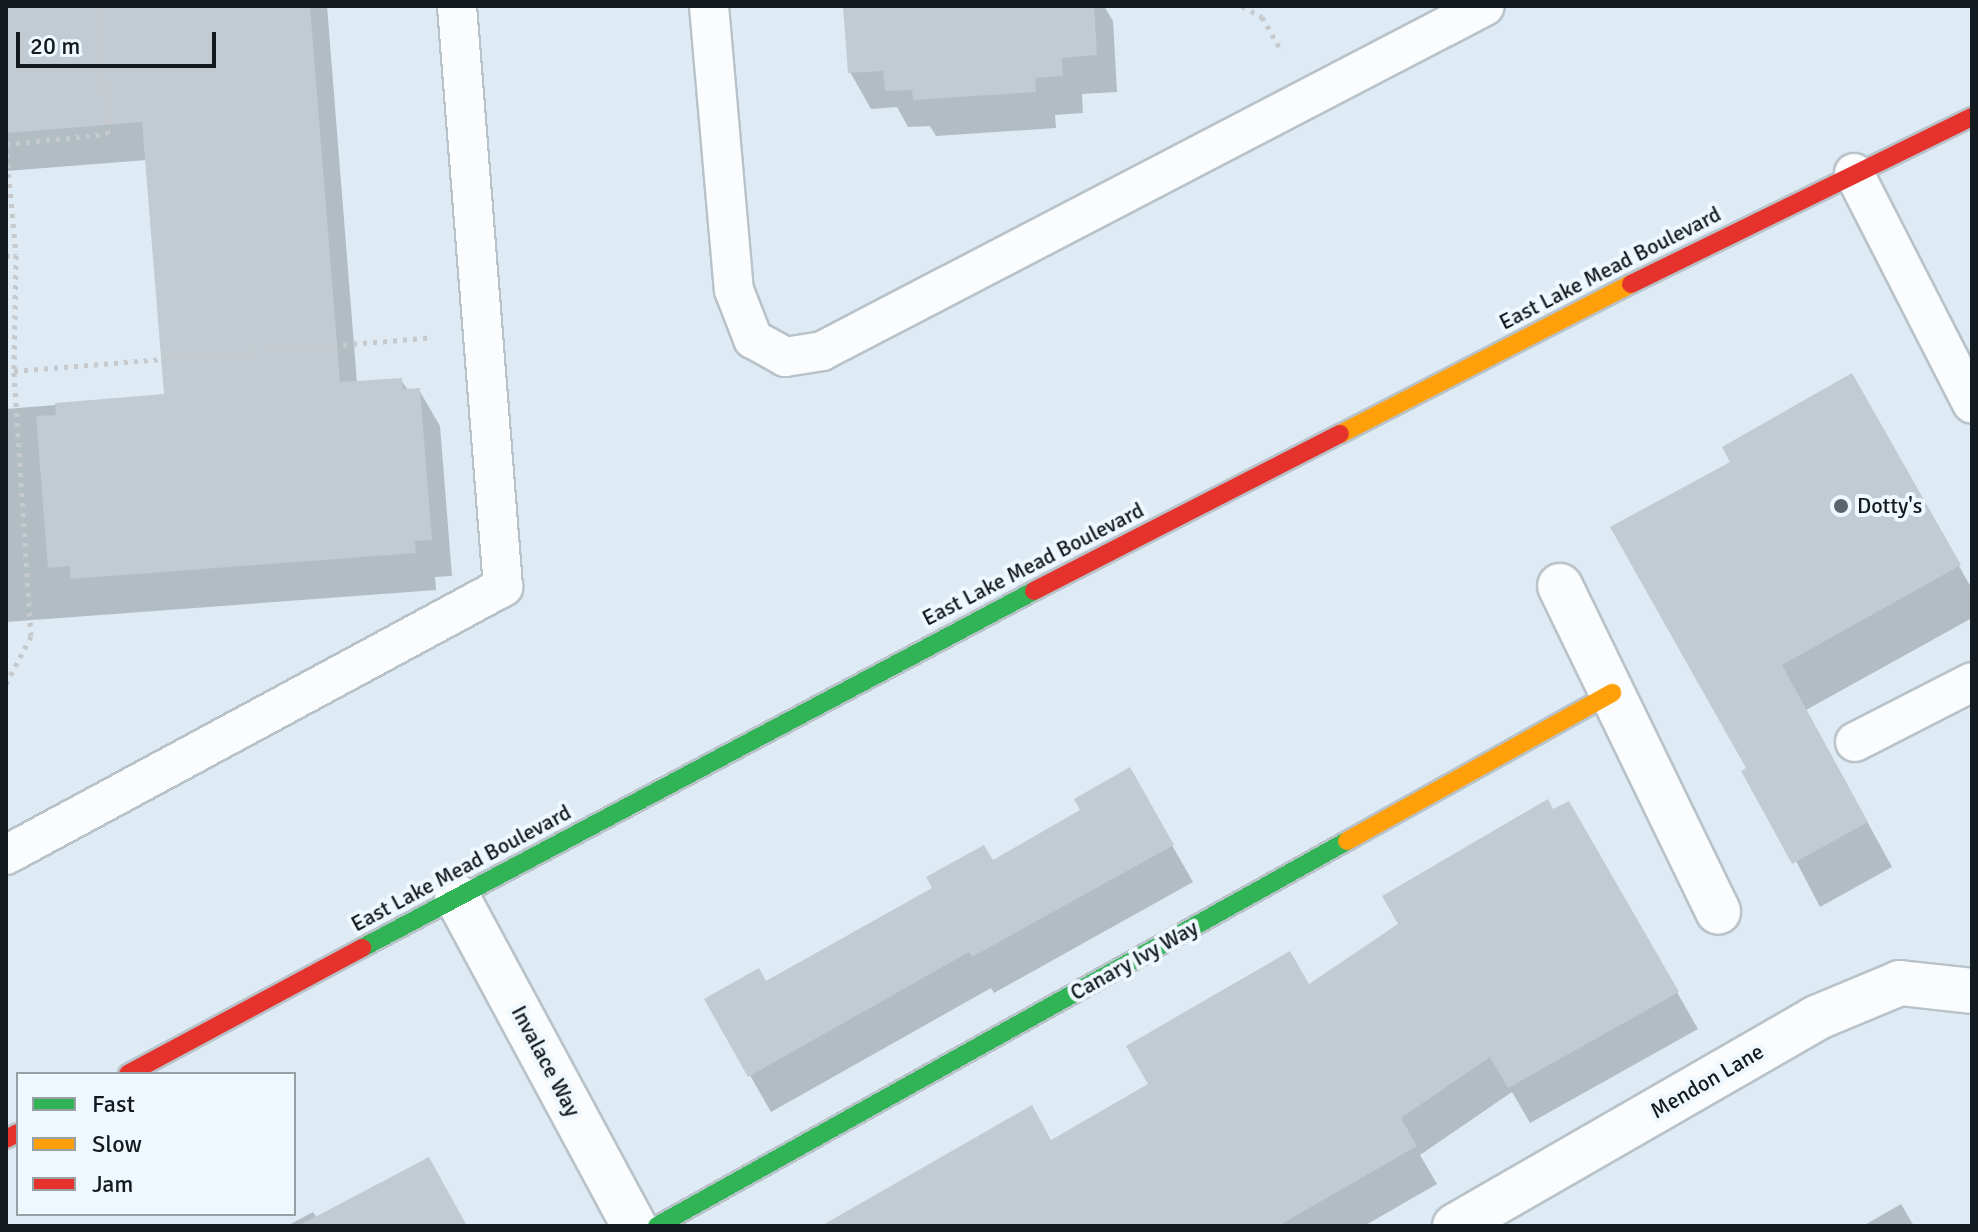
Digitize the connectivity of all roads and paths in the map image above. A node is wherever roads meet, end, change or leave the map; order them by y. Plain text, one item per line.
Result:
1 (97, 6) edge
2 (457, 6) edge
3 (709, 6) edge
4 (1485, 6) edge
5 (1972, 117) edge
6 (6, 144) edge
7 (1854, 173) junction
8 (16, 255) junction
9 (6, 256) edge
10 (483, 334) junction
11 (14, 371) junction
12 (1972, 404) edge
13 (1560, 586) dead end
14 (1972, 682) edge
15 (6, 684) edge
16 (1612, 693) junction
17 (1855, 742) dead end
18 (6, 855) edge
19 (457, 897) junction
20 (1718, 912) dead end
21 (1972, 991) edge
22 (132, 1072) edge
23 (634, 1226) edge
24 (657, 1226) edge
25 (1455, 1226) edge

1 - 6 path
2 - 10 lane
3 - 4 lane
5 - 7 main road, East Lake Mead Boulevard
6 - 8 path
7 - 12 lane
7 - 19 main road, East Lake Mead Boulevard
8 - 9 path
8 - 11 path
10 - 11 path
10 - 18 lane
11 - 15 path
13 - 16 street
14 - 17 lane
16 - 20 street
16 - 24 main road, Canary Ivy Way
19 - 22 main road, East Lake Mead Boulevard
19 - 23 street, Invalace Way
21 - 25 street, Mendon Lane

